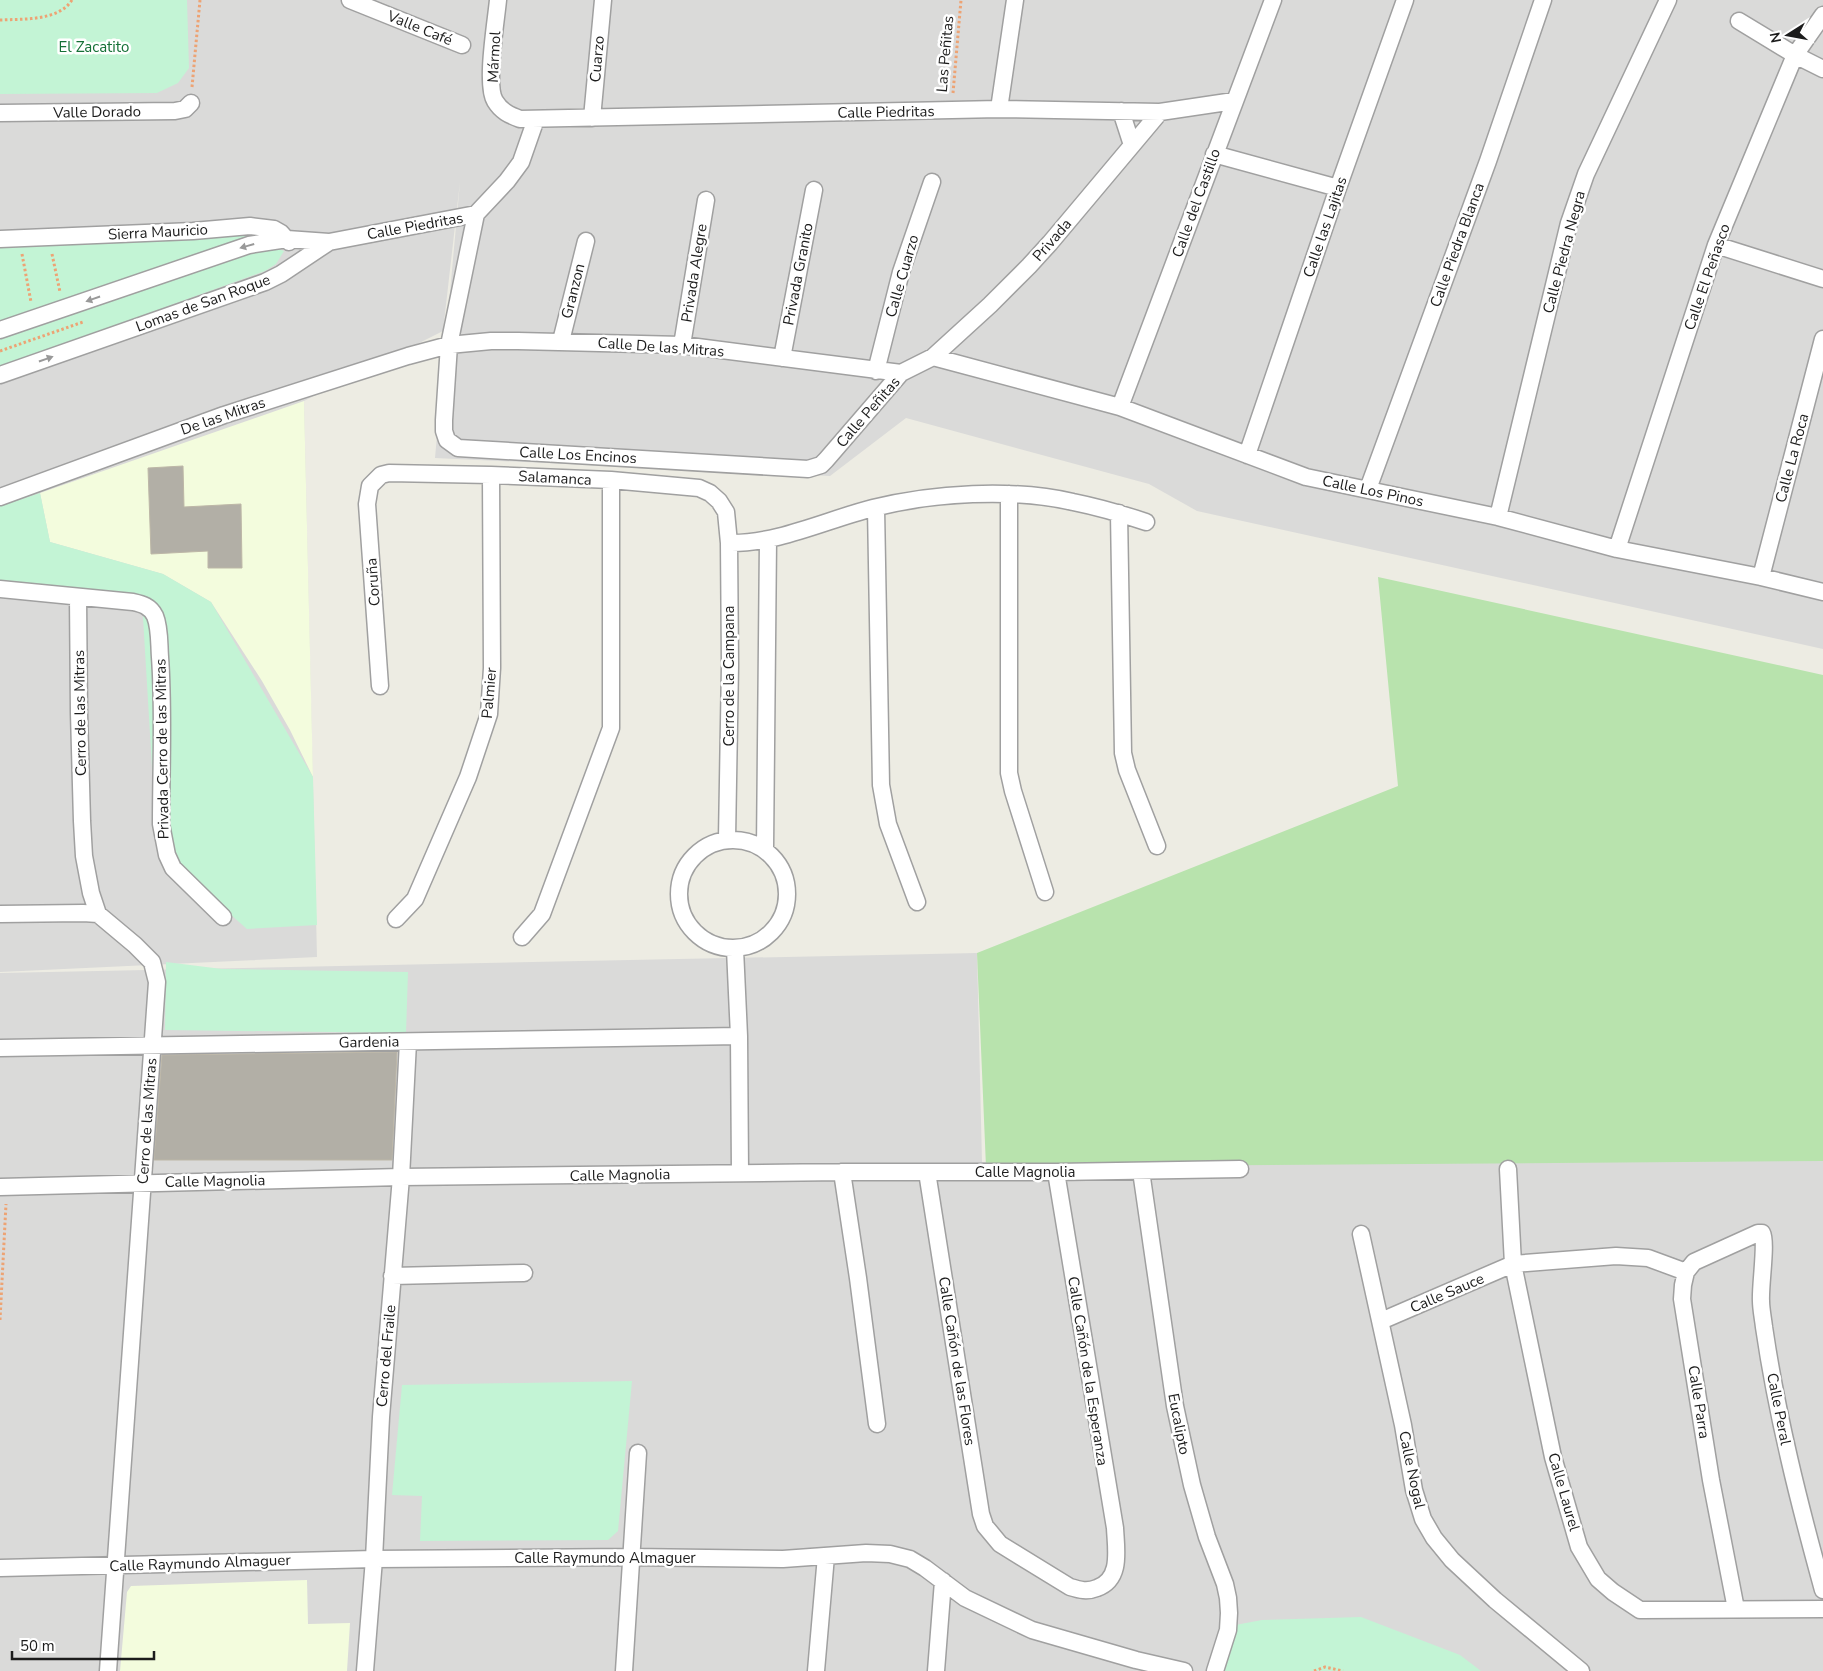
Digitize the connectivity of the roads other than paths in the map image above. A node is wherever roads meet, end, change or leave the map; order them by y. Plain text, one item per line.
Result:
1 (350, 0) edge
2 (498, 0) edge
3 (603, 0) edge
4 (1015, 0) edge
5 (1273, 0) edge
6 (1543, 0) edge
7 (1668, 0) edge
8 (1400, 1) edge
9 (1823, 15) edge
10 (1739, 21) dead end
11 (462, 45) dead end
12 (1795, 55) junction
13 (1823, 69) edge
14 (1234, 101) junction
15 (191, 103) road end
16 (999, 109) junction
17 (502, 111) joint
18 (1122, 111) junction
19 (1160, 112) junction
20 (0, 113) edge
21 (592, 118) junction
22 (536, 119) junction
23 (1132, 145) junction
24 (1214, 154) junction
25 (932, 182) dead end
26 (1338, 188) junction
27 (814, 190) dead end
28 (706, 200) dead end
29 (476, 214) junction
30 (0, 239) edge
31 (287, 239) junction
32 (586, 241) dead end
33 (329, 242) junction
34 (1716, 245) junction
35 (301, 261) junction
36 (1823, 279) edge
37 (0, 330) edge
38 (1823, 340) edge
39 (561, 341) junction
40 (450, 345) junction
41 (682, 345) junction
42 (932, 357) junction
43 (782, 358) junction
44 (876, 371) junction
45 (901, 373) junction
46 (0, 375) edge
47 (1120, 407) junction
48 (1247, 455) junction
49 (808, 469) joint
50 (491, 474) junction
51 (375, 480) joint
52 (610, 480) junction
53 (1368, 489) junction
54 (1009, 494) junction
55 (0, 497) edge
56 (876, 508) junction
57 (726, 512) joint
58 (1118, 513) junction
59 (1498, 517) junction
60 (1146, 522) dead end
61 (768, 540) junction
62 (729, 543) junction
63 (1616, 549) junction
64 (1760, 577) junction
65 (0, 589) edge
66 (1823, 592) edge
67 (78, 597) junction
68 (380, 686) dead end
69 (727, 839) junction
70 (1157, 846) dead end
71 (765, 849) junction
72 (1046, 892) dead end
73 (917, 902) dead end
74 (0, 914) edge
75 (98, 914) junction
76 (223, 917) dead end
77 (396, 919) dead end
78 (522, 937) dead end
79 (735, 948) junction
80 (739, 1036) junction
81 (408, 1042) junction
82 (152, 1045) junction
83 (0, 1048) edge
84 (1240, 1169) dead end
85 (1508, 1169) dead end
86 (1141, 1171) junction
87 (842, 1172) junction
88 (927, 1172) junction
89 (1056, 1172) junction
90 (740, 1174) junction
91 (400, 1177) junction
92 (142, 1182) junction
93 (4, 1187) edge
94 (1361, 1234) dead end
95 (1513, 1264) junction
96 (1686, 1272) junction
97 (524, 1273) dead end
98 (392, 1276) junction
99 (1381, 1321) junction
100 (877, 1424) dead end
101 (638, 1453) dead end
102 (826, 1556) junction
103 (631, 1557) junction
104 (374, 1559) junction
105 (117, 1566) junction
106 (0, 1568) edge
107 (1115, 1570) joint
108 (943, 1581) junction
109 (1823, 1590) edge
110 (1736, 1609) junction
111 (1823, 1609) edge
112 (108, 1671) edge
113 (365, 1671) edge
114 (624, 1671) edge
115 (816, 1671) edge
116 (936, 1671) edge
117 (1184, 1671) edge
118 (1214, 1671) edge
119 (1582, 1671) edge

1 - 11 street, Valle Café
2 - 17 street, Mármol
3 - 21 street, Cuarzo
4 - 16 street
5 - 14 street, Calle del Castillo
6 - 53 street, Calle Piedra Blanca
7 - 59 street, Calle Piedra Negra
8 - 26 street, Calle las Lajitas
9 - 12 street, Calle El Peñasco
10 - 12 street
12 - 13 street
12 - 34 street, Calle El Peñasco
14 - 19 street, Calle Piedritas
14 - 24 street, Calle del Castillo
15 - 20 street, Valle Dorado
16 - 18 street, Calle Piedritas
16 - 21 street, Calle Piedritas
17 - 22 street, Calle Piedritas
18 - 19 street, Calle Piedritas
18 - 23 street
19 - 23 street, Privada
21 - 22 street, Calle Piedritas
22 - 29 street, Calle Piedritas
23 - 42 street, Privada
24 - 26 street
24 - 47 street, Calle del Castillo
25 - 44 street, Calle Cuarzo
26 - 48 street, Calle las Lajitas
27 - 43 street, Privada Granito
28 - 41 street, Privada Alegre
29 - 33 street, Calle Piedritas
29 - 40 street, Calle Los Encinos
30 - 31 street, Sierra Mauricio
31 - 33 street
31 - 35 street
31 -> 37 street
32 - 39 street, Granzon
33 - 35 street, Lomas de San Roque
34 - 36 street
34 - 63 street, Calle El Peñasco
46 -> 35 street, Lomas de San Roque
38 - 64 street, Calle La Roca
39 - 40 street, Calle De las Mitras
39 - 41 street, Calle De las Mitras
40 - 49 street, Calle Los Encinos
40 - 55 street, De las Mitras
41 - 43 street, Calle De las Mitras
42 - 45 street, Calle Peñitas
42 - 47 street, Calle Los Pinos
43 - 44 street, Calle De las Mitras
44 - 45 street, Calle De las Mitras
45 - 49 street, Calle Peñitas
47 - 48 street, Calle Los Pinos
48 - 53 street, Calle Los Pinos
50 - 51 street, Salamanca
50 - 52 street, Salamanca
50 - 77 street, Palmier
51 - 68 street, Coruña
52 - 57 street, Salamanca
52 - 78 street
53 - 59 street, Calle Los Pinos
54 - 56 street
54 - 58 street
54 - 72 street
56 - 61 street
56 - 73 street
57 - 62 street, Cerro de la Campana
58 - 60 street
58 - 70 street
59 - 63 street, Calle Los Pinos
61 - 62 street
61 - 71 street
62 - 69 street, Cerro de la Campana
63 - 64 street, Calle Los Pinos
64 - 66 street, Calle Los Pinos
65 - 67 street
67 - 75 street, Cerro de las Mitras
67 - 76 street, Privada Cerro de las Mitras
69 - 71 street
69 - 79 street
71 - 79 street
74 - 75 street
75 - 82 street, Cerro de las Mitras
79 - 80 street
80 - 81 street, Gardenia
80 - 90 street
81 - 82 street, Gardenia
81 - 91 street, Cerro del Fraile
82 - 83 street, Gardenia
82 - 92 street, Cerro de las Mitras
84 - 86 street, Calle Magnolia
85 - 95 street, Calle Laurel
86 - 89 street, Calle Magnolia
86 - 118 street, Eucalipto
87 - 88 street, Calle Magnolia
87 - 90 street, Calle Magnolia
87 - 100 street
88 - 89 street, Calle Magnolia
88 - 107 street, Calle Cañón de las Flores
89 - 107 street, Calle Cañón de la Esperanza
90 - 91 street, Calle Magnolia
91 - 92 street, Calle Magnolia
91 - 98 street, Cerro del Fraile
92 - 93 street, Calle Magnolia
92 - 105 street, Cerro de las Mitras
94 - 99 street, Calle Nogal
95 - 96 street, Calle Sauce
95 - 99 street, Calle Sauce
95 - 110 street, Calle Laurel
96 - 109 street, Calle Peral
96 - 110 street, Calle Parra
97 - 98 street
98 - 104 street, Cerro del Fraile
99 - 119 street, Calle Nogal
101 - 103 street
102 - 103 street, Calle Raymundo Almaguer
102 - 108 street, Calle Raymundo Almaguer
102 - 115 street
103 - 104 street, Calle Raymundo Almaguer
103 - 114 street
104 - 105 street, Calle Raymundo Almaguer
104 - 113 street, Cerro del Fraile
105 - 106 street, Calle Raymundo Almaguer
105 - 112 street, Cerro de las Mitras
108 - 116 street
108 - 117 street, Calle Raymundo Almaguer
110 - 111 street, Calle Laurel

